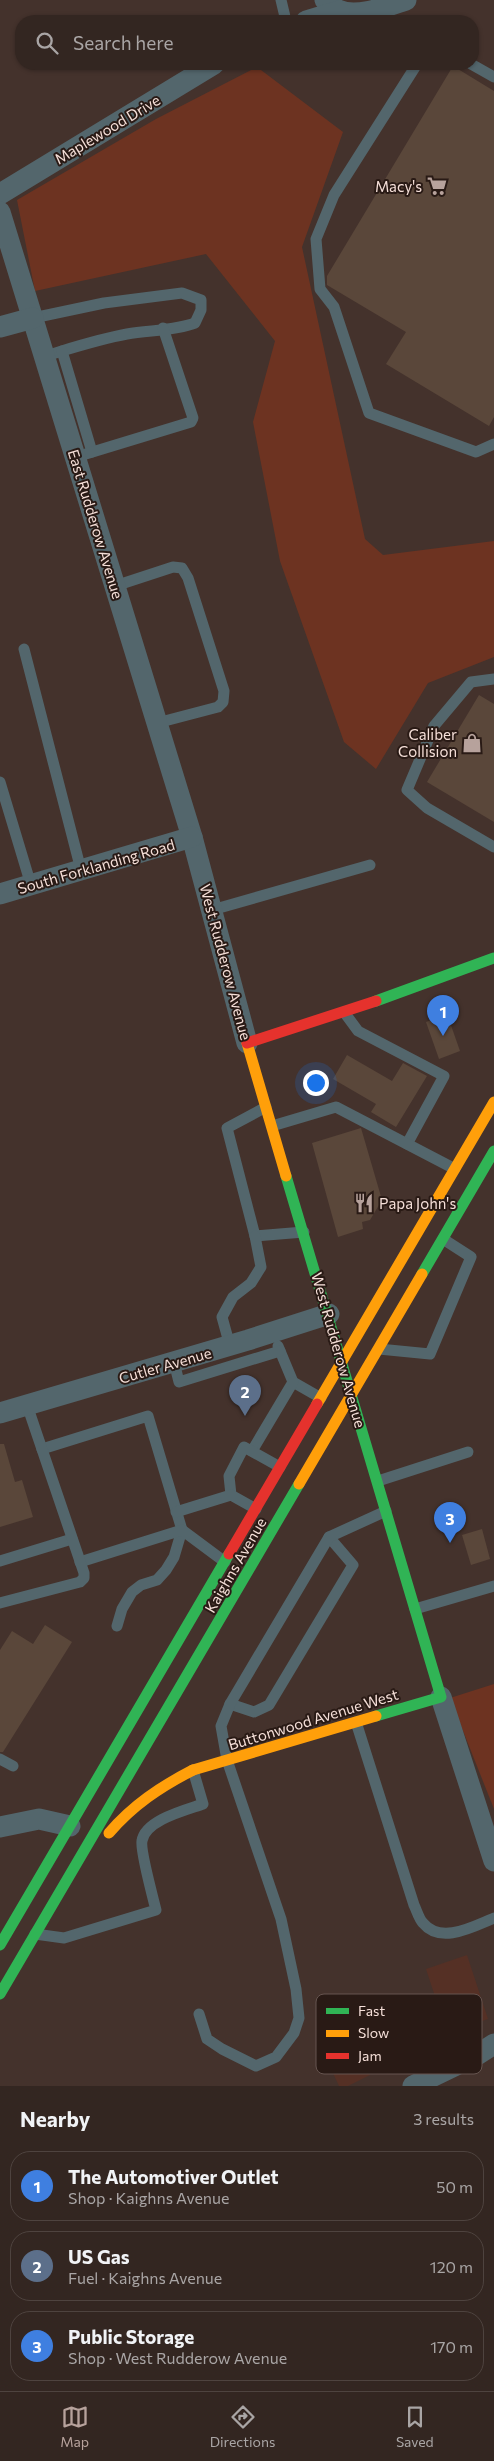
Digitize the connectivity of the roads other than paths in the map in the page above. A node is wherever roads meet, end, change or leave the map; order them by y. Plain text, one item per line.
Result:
1 (280, 0) edge
2 (406, 0) edge
3 (332, 5) edge
4 (284, 15) edge
5 (316, 15) edge
6 (479, 69) edge
7 (204, 70) edge
8 (413, 70) edge
9 (494, 77) edge
10 (0, 194) edge
11 (0, 212) edge
12 (33, 318) junction
13 (0, 327) edge
14 (163, 328) junction
15 (54, 353) junction
16 (494, 444) edge
17 (84, 455) junction
18 (115, 586) junction
19 (24, 648) dead end
20 (494, 679) edge
21 (157, 723) junction
22 (0, 782) edge
23 (192, 837) junction
24 (494, 846) edge
25 (370, 865) dead end
26 (81, 870) junction
27 (31, 885) junction
28 (0, 894) edge
29 (212, 910) junction
30 (494, 958) edge
31 (344, 1012) junction
32 (247, 1043) junction
33 (494, 1102) edge
34 (266, 1106) junction
35 (272, 1126) junction
36 (407, 1144) junction
37 (494, 1151) edge
38 (455, 1169) junction
39 (304, 1232) junction
40 (255, 1236) junction
41 (443, 1239) junction
42 (329, 1314) junction
43 (276, 1342) junction
44 (230, 1346) junction
45 (379, 1349) junction
46 (343, 1361) junction
47 (174, 1362) junction
48 (293, 1382) junction
49 (352, 1394) junction
50 (321, 1398) junction
51 (27, 1405) junction
52 (0, 1413) edge
53 (42, 1449) junction
54 (252, 1451) junction
55 (468, 1452) dead end
56 (280, 1468) junction
57 (378, 1481) junction
58 (231, 1495) junction
59 (256, 1510) junction
60 (386, 1511) junction
61 (176, 1512) junction
62 (182, 1530) junction
63 (329, 1537) junction
64 (72, 1539) junction
65 (0, 1561) edge
66 (80, 1562) junction
67 (225, 1562) junction
68 (494, 1586) edge
69 (0, 1603) edge
70 (416, 1609) junction
71 (118, 1626) dead end
72 (441, 1696) junction
73 (230, 1704) junction
74 (356, 1722) junction
75 (0, 1759) edge
76 (227, 1760) junction
77 (13, 1766) dead end
78 (193, 1770) junction
79 (70, 1826) junction
80 (0, 1827) edge
81 (494, 1861) edge
82 (57, 1898) junction
83 (494, 1918) edge
84 (35, 1934) junction
85 (0, 1945) edge
86 (0, 1994) edge
87 (199, 2014) dead end
88 (494, 2044) edge
89 (482, 2051) edge
90 (438, 2074) edge
91 (413, 2086) edge

1 - 4 lane
2 - 3 street
3 - 5 street
6 - 9 lane
7 - 10 street, Maplewood Drive
8 - 16 lane
11 - 12 street, East Rudderow Avenue
12 - 13 street
12 - 14 lane
12 - 15 street, East Rudderow Avenue
14 - 15 lane
14 - 17 lane
15 - 17 street, East Rudderow Avenue
17 - 18 street, East Rudderow Avenue
18 - 21 street, East Rudderow Avenue
18 - 21 lane
19 - 26 lane
20 - 24 lane
21 - 23 street, East Rudderow Avenue
22 - 27 lane
23 - 26 street, South Forklanding Road
23 - 29 street, West Rudderow Avenue
25 - 29 lane
26 - 27 street, South Forklanding Road
27 - 28 street, South Forklanding Road
29 - 32 street, West Rudderow Avenue
30 - 31 main road
31 - 32 main road
31 - 36 lane
32 - 34 main road, West Rudderow Avenue
33 - 38 main road, Kaighns Avenue
34 - 35 main road, West Rudderow Avenue
34 - 40 lane
35 - 36 lane
35 - 39 main road, West Rudderow Avenue
36 - 38 lane
37 - 41 main road, Kaighns Avenue
38 - 46 main road, Kaighns Avenue
39 - 40 lane
39 - 42 main road, West Rudderow Avenue
40 - 44 lane
41 - 45 main road, Kaighns Avenue
41 - 45 lane
42 - 43 street, Cutler Avenue
42 - 46 main road, West Rudderow Avenue
43 - 44 street, Cutler Avenue
43 - 47 lane
43 - 48 lane
44 - 47 street, Cutler Avenue
45 - 49 main road, Kaighns Avenue
46 - 49 main road, West Rudderow Avenue
46 - 50 main road, Kaighns Avenue
47 - 51 street, Cutler Avenue
48 - 50 lane
48 - 54 lane
49 - 57 main road, West Rudderow Avenue
49 - 82 main road, Kaighns Avenue
50 - 56 main road, Kaighns Avenue
51 - 52 street, Cutler Avenue
51 - 53 lane
53 - 61 lane
53 - 64 lane
54 - 56 lane
54 - 58 lane
55 - 57 lane
56 - 59 main road, Kaighns Avenue
57 - 60 main road, West Rudderow Avenue
58 - 59 lane
58 - 61 lane
59 - 67 main road, Kaighns Avenue
60 - 63 lane
60 - 70 main road, West Rudderow Avenue
61 - 62 lane
62 - 66 lane
62 - 67 lane
62 - 71 lane
63 - 73 lane
63 - 73 lane
64 - 65 lane
64 - 66 lane
66 - 69 lane
67 - 79 main road, Kaighns Avenue
68 - 70 lane
70 - 72 main road, West Rudderow Avenue
72 - 74 main road, Buttonwood Avenue West
72 - 81 street, West Rudderow Avenue
73 - 76 lane
74 - 76 main road, Buttonwood Avenue West
74 - 83 lane
75 - 77 lane
76 - 78 main road, Buttonwood Avenue West
76 - 87 lane
78 - 82 main road, Buttonwood Avenue West
78 - 84 lane
79 - 80 street
79 - 85 main road, Kaighns Avenue
82 - 84 main road, Kaighns Avenue
84 - 86 main road, Kaighns Avenue
88 - 89 street
90 - 91 street

